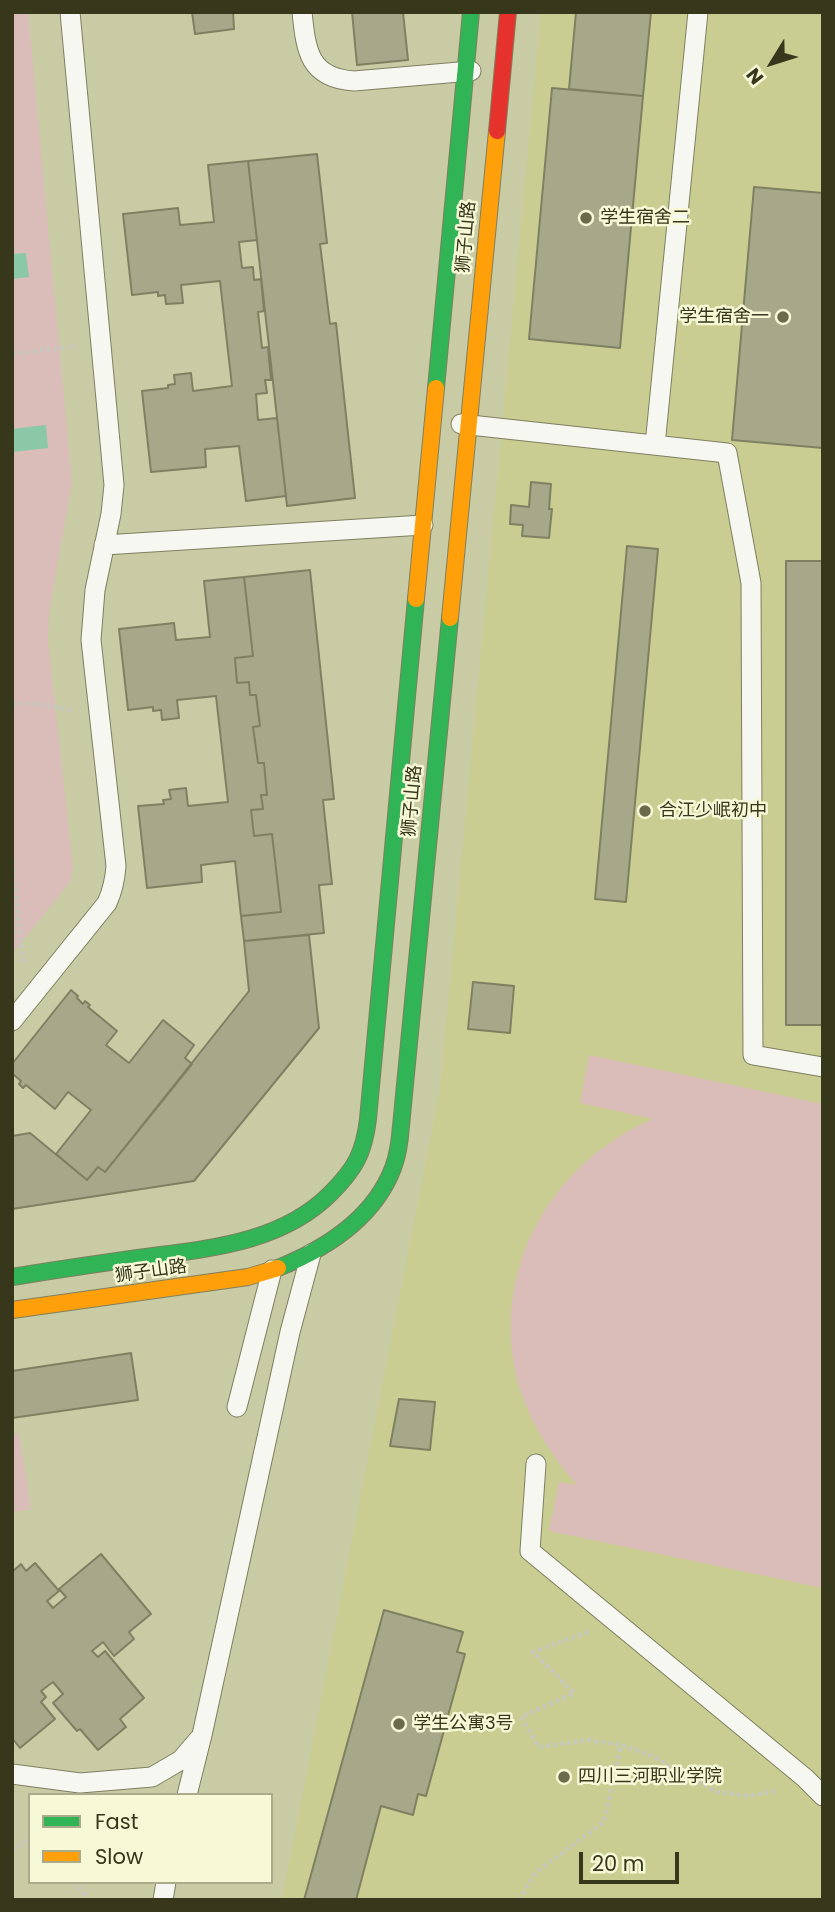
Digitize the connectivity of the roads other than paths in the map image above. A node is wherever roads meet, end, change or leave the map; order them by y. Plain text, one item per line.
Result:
1 (70, 12) edge
2 (302, 12) edge
3 (471, 12) edge
4 (508, 12) edge
5 (698, 12) edge
6 (502, 68) junction
7 (466, 72) junction
8 (433, 420) junction
9 (468, 424) junction
10 (655, 445) junction
11 (423, 524) junction
12 (104, 545) junction
13 (12, 1021) edge
14 (823, 1067) edge
15 (311, 1254) junction
16 (272, 1270) junction
17 (12, 1277) edge
18 (12, 1310) edge
19 (237, 1407) dead end
20 (536, 1464) dead end
21 (202, 1735) junction
22 (12, 1774) edge
23 (122, 1788) edge
24 (817, 1790) edge
25 (188, 1793) edge

1 - 12 lane
2 - 7 lane
3 - 7 street, 狮子山路
4 - 6 street, 狮子山路
5 - 10 lane
6 - 7 lane
6 - 9 street, 狮子山路
7 - 8 street, 狮子山路
8 - 9 lane
8 - 11 street, 狮子山路
9 - 10 lane
9 - 15 street, 狮子山路
10 - 14 lane
11 - 12 lane
11 - 17 street, 狮子山路
12 - 13 lane
15 - 16 street, 狮子山路
15 - 21 lane
16 - 18 street, 狮子山路
16 - 19 lane
20 - 24 lane
21 - 23 lane
21 - 25 lane
22 - 23 lane

